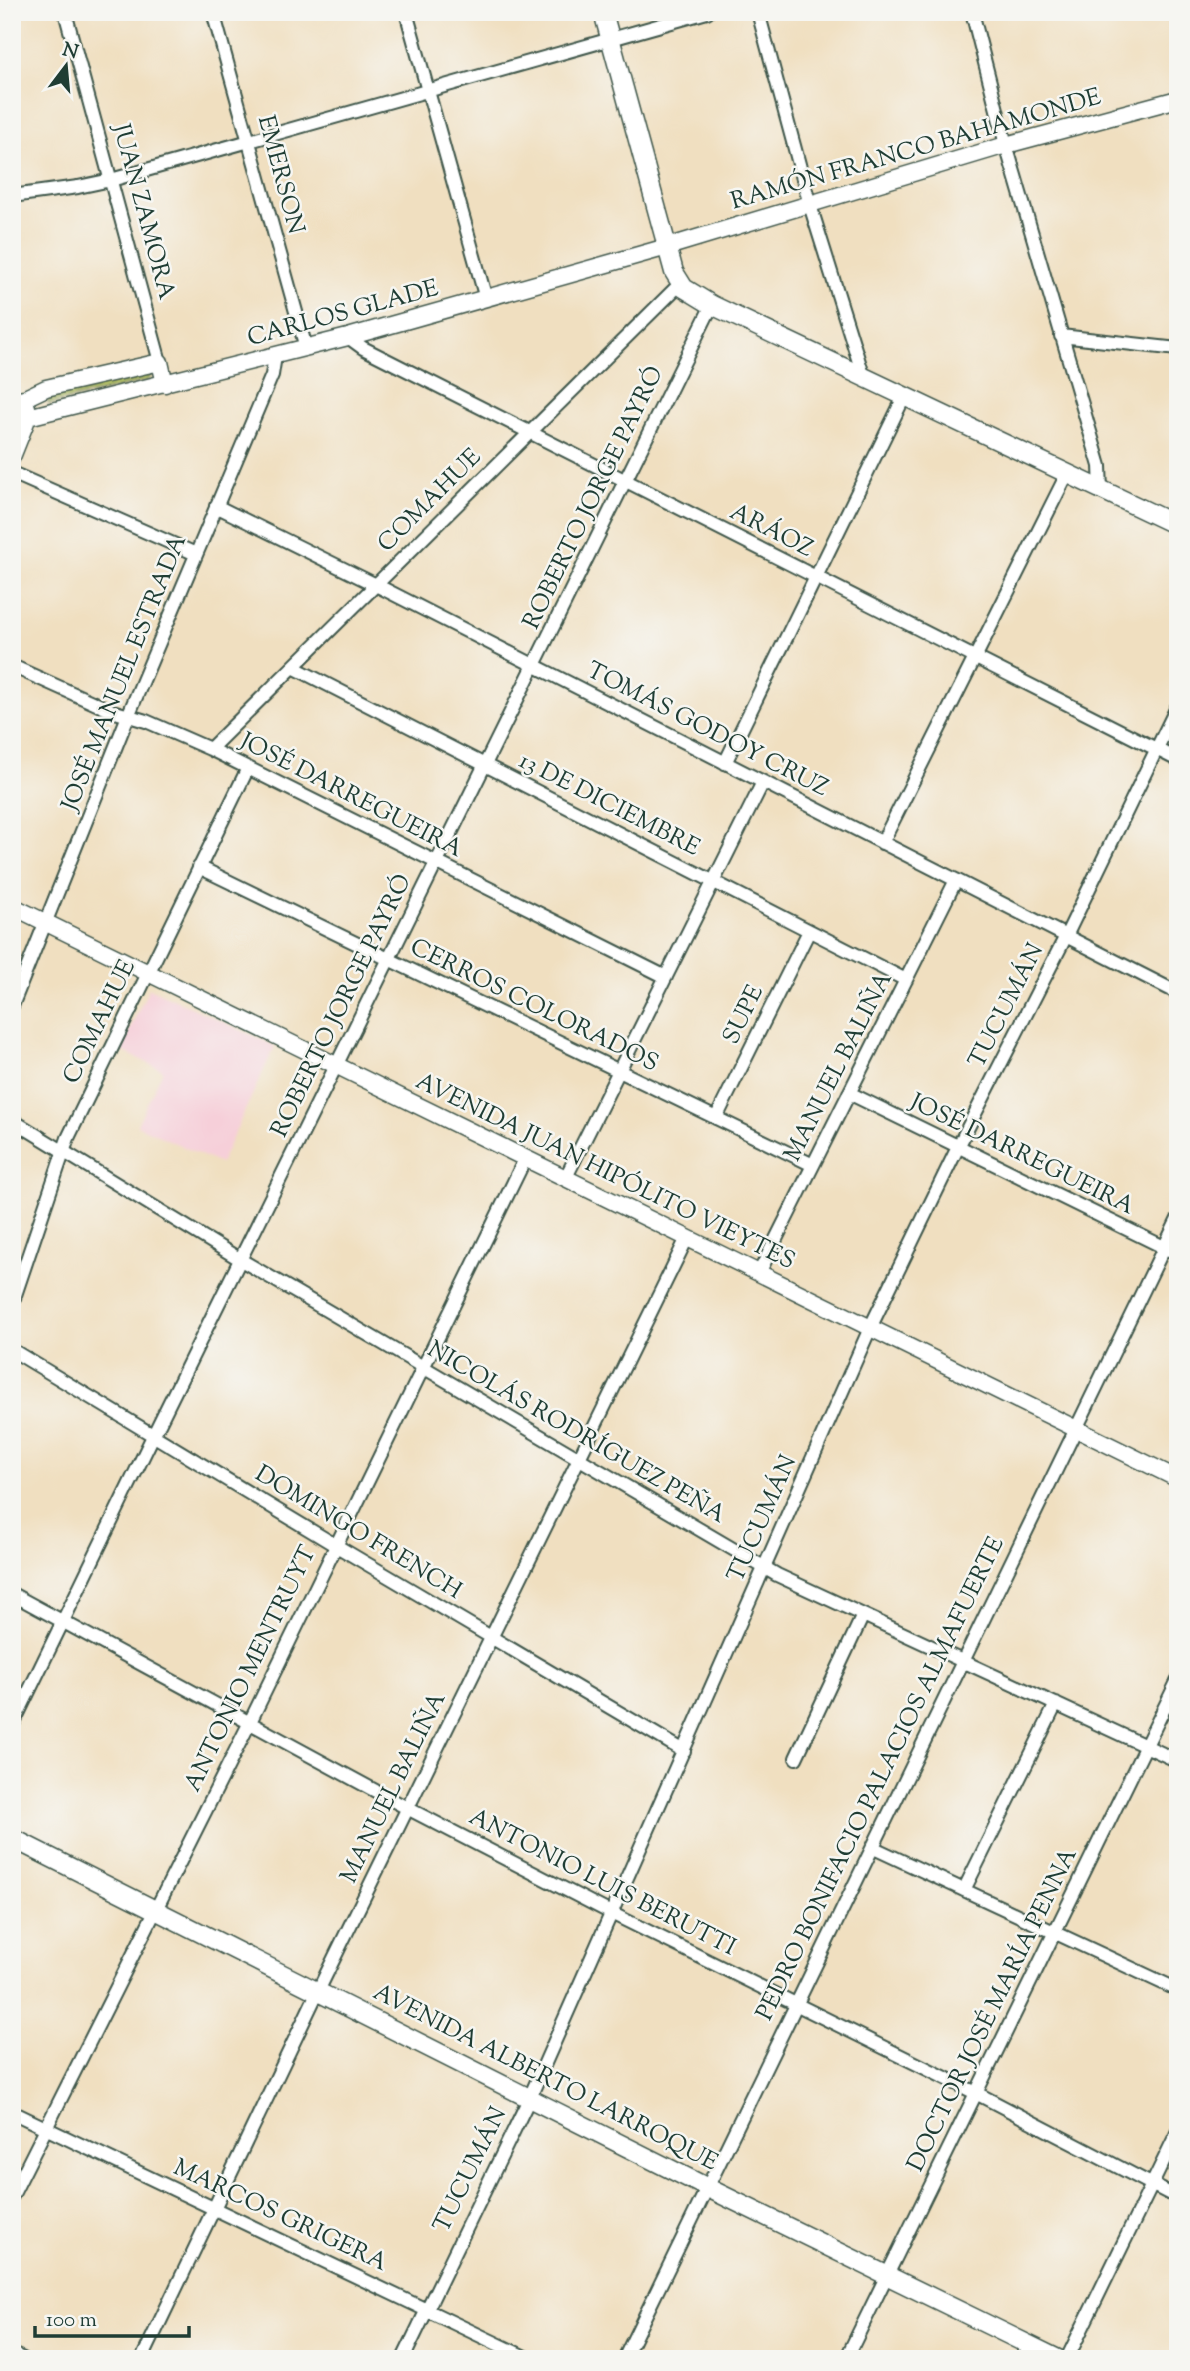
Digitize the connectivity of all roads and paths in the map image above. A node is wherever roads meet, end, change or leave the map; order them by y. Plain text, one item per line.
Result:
1 (65, 12) edge
2 (213, 12) edge
3 (406, 12) edge
4 (603, 12) edge
5 (707, 12) edge
6 (758, 12) edge
7 (972, 12) edge
8 (611, 41) junction
9 (428, 91) junction
10 (1178, 99) edge
11 (249, 141) junction
12 (1006, 145) junction
13 (111, 180) junction
14 (12, 196) edge
15 (810, 205) junction
16 (667, 247) junction
17 (680, 284) junction
18 (486, 299) junction
19 (712, 305) junction
20 (1061, 336) junction
21 (348, 337) junction
22 (306, 348) junction
23 (1178, 349) edge
24 (275, 356) junction
25 (160, 362) junction
26 (864, 378) junction
27 (166, 384) junction
28 (904, 397) junction
29 (16, 398) edge
30 (28, 418) junction
31 (530, 432) junction
32 (12, 457) edge
33 (12, 472) edge
34 (1067, 474) junction
35 (626, 481) junction
36 (1101, 490) junction
37 (216, 506) junction
38 (1178, 526) edge
39 (196, 554) junction
40 (816, 578) junction
41 (376, 585) junction
42 (975, 658) junction
43 (12, 666) edge
44 (535, 666) junction
45 (293, 667) junction
46 (1178, 705) edge
47 (128, 716) junction
48 (210, 749) junction
49 (1157, 750) junction
50 (1178, 760) edge
51 (725, 763) junction
52 (486, 766) junction
53 (248, 768) junction
54 (763, 782) junction
55 (882, 843) junction
56 (436, 861) junction
57 (199, 867) junction
58 (956, 880) junction
59 (713, 882) junction
60 (12, 906) edge
61 (46, 923) junction
62 (809, 931) junction
63 (1066, 936) junction
64 (388, 959) junction
65 (146, 974) junction
66 (666, 977) junction
67 (905, 980) junction
68 (1178, 993) edge
69 (12, 1006) edge
70 (335, 1066) junction
71 (619, 1071) junction
72 (849, 1093) junction
73 (716, 1118) junction
74 (12, 1120) edge
75 (958, 1147) junction
76 (63, 1151) junction
77 (525, 1159) junction
78 (813, 1165) junction
79 (565, 1179) junction
80 (1178, 1219) edge
81 (687, 1238) junction
82 (1164, 1247) junction
83 (1178, 1254) edge
84 (241, 1260) junction
85 (759, 1273) junction
86 (12, 1304) edge
87 (871, 1326) junction
88 (12, 1350) edge
89 (424, 1367) junction
90 (1075, 1428) junction
91 (153, 1436) junction
92 (580, 1459) junction
93 (1178, 1479) edge
94 (335, 1545) junction
95 (764, 1567) junction
96 (12, 1594) edge
97 (863, 1615) junction
98 (63, 1623) junction
99 (492, 1636) junction
100 (963, 1661) junction
101 (1178, 1680) edge
102 (1056, 1704) junction
103 (250, 1722) junction
104 (12, 1726) edge
105 (1146, 1746) junction
106 (684, 1751) junction
107 (796, 1758) dead end
108 (1178, 1760) edge
109 (407, 1808) junction
110 (12, 1838) edge
111 (874, 1848) junction
112 (964, 1890) junction
113 (155, 1910) junction
114 (611, 1913) junction
115 (1055, 1933) junction
116 (1178, 1990) edge
117 (318, 1991) junction
118 (796, 2004) junction
119 (976, 2093) junction
120 (530, 2096) junction
121 (12, 2112) edge
122 (46, 2128) junction
123 (1178, 2131) edge
124 (1151, 2185) junction
125 (706, 2187) junction
126 (12, 2196) edge
127 (1178, 2198) edge
128 (215, 2208) junction
129 (886, 2275) junction
130 (426, 2309) junction
131 (12, 2354) edge
132 (23, 2359) edge
133 (142, 2359) edge
134 (403, 2359) edge
135 (529, 2359) edge
136 (624, 2359) edge
137 (846, 2359) edge
138 (1058, 2359) edge
139 (1067, 2359) edge

1 - 13 street, JUAN ZAMORA
2 - 11 street, EMERSON
3 - 9 street
4 - 8 main road
5 - 8 street
6 - 15 street
7 - 12 street
8 - 9 street
8 - 16 main road
9 - 11 street
9 - 18 street
10 - 12 street, RAMÓN FRANCO BAHAMONDE
11 - 13 street
11 - 22 street, EMERSON
12 - 15 street, RAMÓN FRANCO BAHAMONDE
12 - 20 street
13 - 14 street
13 - 25 street, JUAN ZAMORA
15 - 16 street, RAMÓN FRANCO BAHAMONDE
15 - 26 street
16 - 17 main road
16 - 18 street, CARLOS GLADE
17 - 19 main road
17 - 31 street, COMAHUE
18 - 21 street, CARLOS GLADE
19 - 26 main road
19 - 35 street, ROBERTO JORGE PAYRÓ
20 - 23 street
20 - 36 street
21 - 22 street, CARLOS GLADE
21 - 31 street, ARÁOZ
22 - 24 street, CARLOS GLADE
24 - 27 street, CARLOS GLADE
24 - 37 street, JOSÉ MANUEL ESTRADA
25 - 27 street, JUAN ZAMORA
25 - 29 street
26 - 28 main road
27 - 30 street, CARLOS GLADE
28 - 34 main road
28 - 40 street
29 - 30 street
30 - 32 street
31 - 35 street, ARÁOZ
31 - 41 street, COMAHUE
33 - 39 street
34 - 36 main road
34 - 42 street
35 - 40 street, ARÁOZ
35 - 44 street, ROBERTO JORGE PAYRÓ
36 - 38 main road
37 - 39 street, JOSÉ MANUEL ESTRADA
37 - 41 street, TOMÁS GODOY CRUZ
39 - 47 street, JOSÉ MANUEL ESTRADA
40 - 42 street, ARÁOZ
40 - 51 street
41 - 44 street, TOMÁS GODOY CRUZ
41 - 45 street, COMAHUE
42 - 49 street, ARÁOZ
42 - 55 street
43 - 47 street, JOSÉ DARREGUEIRA
44 - 51 street, TOMÁS GODOY CRUZ
44 - 52 street, ROBERTO JORGE PAYRÓ
45 - 48 street, COMAHUE
45 - 52 street, 13 DE DICIEMBRE
46 - 49 street, TUCUMÁN
47 - 48 street, JOSÉ DARREGUEIRA
47 - 61 street, JOSÉ MANUEL ESTRADA
48 - 53 street, JOSÉ DARREGUEIRA
49 - 50 street, ARÁOZ
49 - 63 street, TUCUMÁN
51 - 54 street, TOMÁS GODOY CRUZ
52 - 56 street, ROBERTO JORGE PAYRÓ
52 - 59 street, 13 DE DICIEMBRE
53 - 56 street, JOSÉ DARREGUEIRA
53 - 57 street, COMAHUE
54 - 55 street, TOMÁS GODOY CRUZ
54 - 59 street
55 - 58 street, TOMÁS GODOY CRUZ
56 - 64 street, ROBERTO JORGE PAYRÓ
56 - 66 street, JOSÉ DARREGUEIRA
57 - 64 street, CERROS COLORADOS
57 - 65 street, COMAHUE
58 - 63 street, TOMÁS GODOY CRUZ
58 - 67 street, MANUEL BALIÑA
59 - 62 street, 13 DE DICIEMBRE
59 - 66 street
60 - 61 street, AVENIDA JUAN HIPÓLITO VIEYTES
61 - 65 street, AVENIDA JUAN HIPÓLITO VIEYTES
61 - 69 street, JOSÉ MANUEL ESTRADA
62 - 67 street, 13 DE DICIEMBRE
62 - 73 street, SUPE
63 - 68 street, TOMÁS GODOY CRUZ
63 - 75 street, TUCUMÁN
64 - 70 street, ROBERTO JORGE PAYRÓ
64 - 71 street, CERROS COLORADOS
65 - 70 street, AVENIDA JUAN HIPÓLITO VIEYTES
65 - 76 street, COMAHUE
66 - 71 street
67 - 72 street, MANUEL BALIÑA
70 - 77 street, AVENIDA JUAN HIPÓLITO VIEYTES
70 - 84 street, ROBERTO JORGE PAYRÓ
71 - 73 street, CERROS COLORADOS
71 - 79 street
72 - 75 street, JOSÉ DARREGUEIRA
72 - 78 street, MANUEL BALIÑA
73 - 78 street, CERROS COLORADOS
74 - 76 street, NICOLÁS RODRÍGUEZ PEÑA
75 - 82 street, JOSÉ DARREGUEIRA
75 - 87 street, TUCUMÁN
76 - 84 street, NICOLÁS RODRÍGUEZ PEÑA
76 - 86 street, COMAHUE
77 - 79 street, AVENIDA JUAN HIPÓLITO VIEYTES
77 - 89 street, ANTONIO MENTRUYT
78 - 85 street, MANUEL BALIÑA
79 - 81 street, AVENIDA JUAN HIPÓLITO VIEYTES
80 - 82 street, PEDRO BONIFACIO PALACIOS ALMAFUERTE
81 - 85 street, AVENIDA JUAN HIPÓLITO VIEYTES
81 - 92 street, MANUEL BALIÑA
82 - 83 street, JOSÉ DARREGUEIRA
82 - 90 street, PEDRO BONIFACIO PALACIOS ALMAFUERTE
84 - 89 street, NICOLÁS RODRÍGUEZ PEÑA
84 - 91 street, ROBERTO JORGE PAYRÓ
85 - 87 street, AVENIDA JUAN HIPÓLITO VIEYTES
87 - 90 street, AVENIDA JUAN HIPÓLITO VIEYTES
87 - 95 street, TUCUMÁN
88 - 91 street, DOMINGO FRENCH
89 - 92 street, NICOLÁS RODRÍGUEZ PEÑA
89 - 94 street, ANTONIO MENTRUYT
90 - 93 street, AVENIDA JUAN HIPÓLITO VIEYTES
90 - 100 street, PEDRO BONIFACIO PALACIOS ALMAFUERTE
91 - 94 street, DOMINGO FRENCH
91 - 98 street, ROBERTO JORGE PAYRÓ
92 - 95 street, NICOLÁS RODRÍGUEZ PEÑA
92 - 99 street, MANUEL BALIÑA
94 - 99 street, DOMINGO FRENCH
94 - 103 street, ANTONIO MENTRUYT
95 - 97 street, NICOLÁS RODRÍGUEZ PEÑA
95 - 106 street, TUCUMÁN
96 - 98 street, ANTONIO LUIS BERUTTI
97 - 100 street, NICOLÁS RODRÍGUEZ PEÑA
97 - 107 street
98 - 103 street, ANTONIO LUIS BERUTTI
98 - 104 street, ROBERTO JORGE PAYRÓ
99 - 106 street, DOMINGO FRENCH
99 - 109 street, MANUEL BALIÑA
100 - 102 street, NICOLÁS RODRÍGUEZ PEÑA
100 - 111 street, PEDRO BONIFACIO PALACIOS ALMAFUERTE
101 - 105 street, DOCTOR JOSÉ MARÍA PENNA
102 - 105 street, NICOLÁS RODRÍGUEZ PEÑA
102 - 112 street
103 - 109 street, ANTONIO LUIS BERUTTI
103 - 113 street, ANTONIO MENTRUYT
105 - 108 street, NICOLÁS RODRÍGUEZ PEÑA
105 - 115 street, DOCTOR JOSÉ MARÍA PENNA
106 - 114 street, TUCUMÁN
109 - 114 street, ANTONIO LUIS BERUTTI
109 - 117 street, MANUEL BALIÑA
110 - 113 main road, AVENIDA ALBERTO LARROQUE
111 - 112 street
111 - 118 street, PEDRO BONIFACIO PALACIOS ALMAFUERTE
112 - 115 street
113 - 117 main road, AVENIDA ALBERTO LARROQUE
113 - 122 street, ANTONIO MENTRUYT
114 - 118 street, ANTONIO LUIS BERUTTI
114 - 120 street, TUCUMÁN
115 - 116 street
115 - 119 street, DOCTOR JOSÉ MARÍA PENNA
117 - 120 main road, AVENIDA ALBERTO LARROQUE
117 - 128 street, MANUEL BALIÑA
118 - 119 street, ANTONIO LUIS BERUTTI
118 - 125 street, PEDRO BONIFACIO PALACIOS ALMAFUERTE
119 - 124 street, ANTONIO LUIS BERUTTI
119 - 129 street, DOCTOR JOSÉ MARÍA PENNA
120 - 125 main road, AVENIDA ALBERTO LARROQUE
120 - 130 street, TUCUMÁN
121 - 122 street, MARCOS GRIGERA
122 - 126 street, ANTONIO MENTRUYT
122 - 128 street, MARCOS GRIGERA
123 - 124 street
124 - 127 street, ANTONIO LUIS BERUTTI
124 - 139 street
125 - 129 main road, AVENIDA ALBERTO LARROQUE
125 - 136 street, PEDRO BONIFACIO PALACIOS ALMAFUERTE
128 - 130 street, MARCOS GRIGERA
128 - 133 street, MANUEL BALIÑA
129 - 137 street, DOCTOR JOSÉ MARÍA PENNA
129 - 138 main road, AVENIDA ALBERTO LARROQUE
130 - 134 street, TUCUMÁN
130 - 135 street, MARCOS GRIGERA
131 - 132 street

